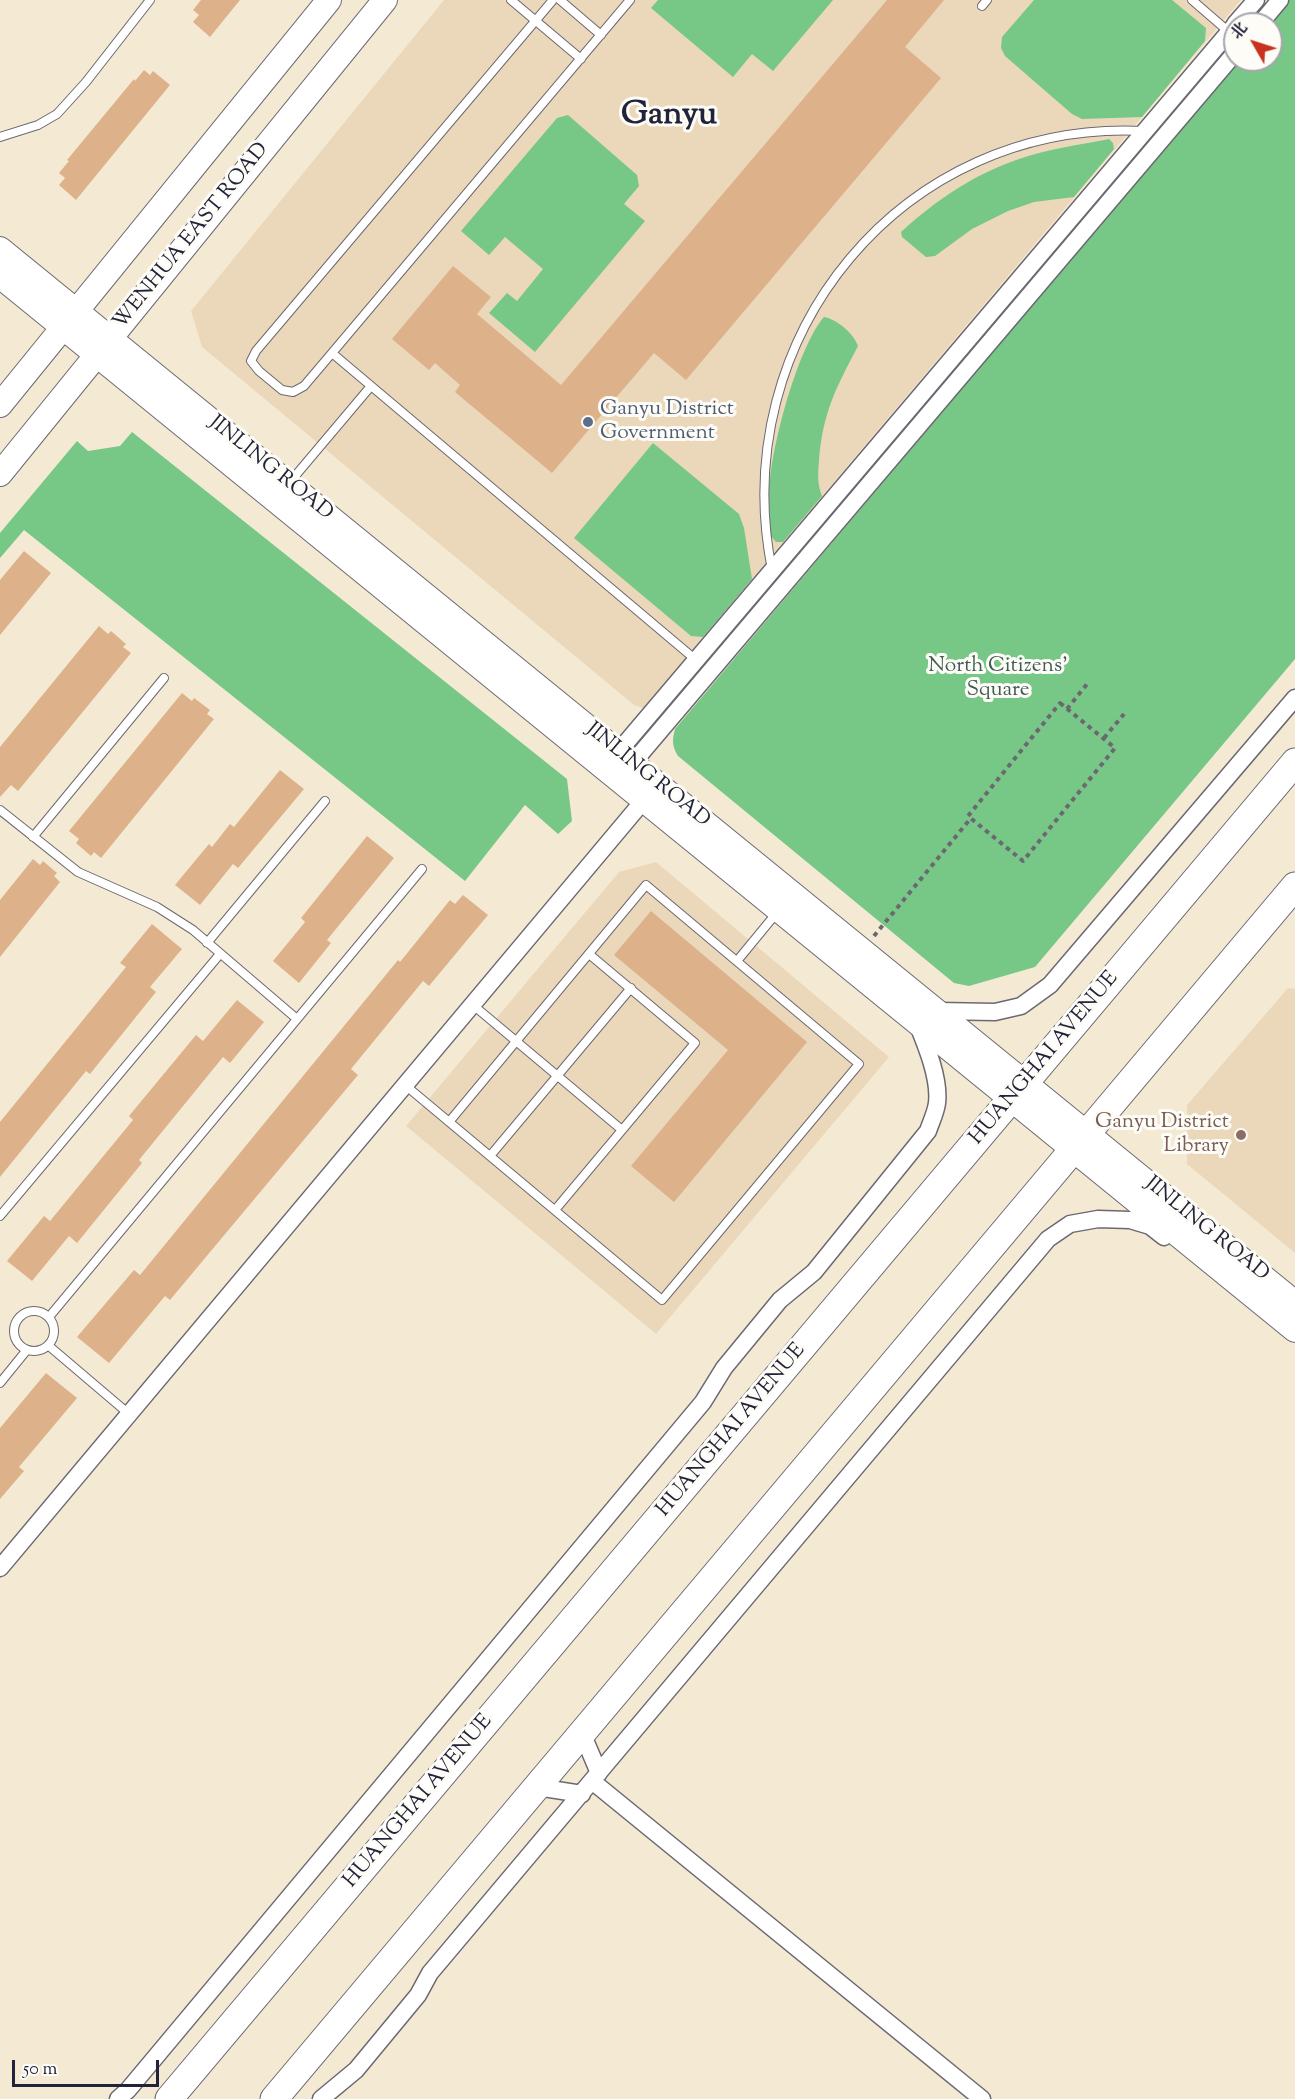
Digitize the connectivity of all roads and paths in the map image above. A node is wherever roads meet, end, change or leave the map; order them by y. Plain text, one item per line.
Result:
1 (150, 0) edge
2 (329, 0) edge
3 (385, 0) edge
4 (511, 0) edge
5 (553, 0) edge
6 (560, 0) edge
7 (630, 0) edge
8 (1192, 0) edge
9 (1256, 0) edge
10 (1280, 0) edge
11 (1246, 12) edge
12 (1270, 12) edge
13 (1223, 20) edge
14 (535, 21) junction
15 (601, 34) junction
16 (1223, 39) edge
17 (581, 59) junction
18 (1223, 67) edge
19 (1145, 131) junction
20 (0, 137) edge
21 (0, 249) edge
22 (0, 276) edge
23 (70, 319) junction
24 (103, 346) junction
25 (332, 353) junction
26 (371, 386) junction
27 (0, 405) edge
28 (0, 474) edge
29 (288, 484) junction
30 (772, 570) junction
31 (696, 660) junction
32 (164, 678) dead end
33 (1088, 684) dead end
34 (1295, 698) edge
35 (1067, 709) junction
36 (1124, 714) dead end
37 (1104, 738) junction
38 (1295, 762) edge
39 (618, 766) junction
40 (644, 800) junction
41 (325, 801) dead end
42 (0, 810) edge
43 (971, 818) junction
44 (33, 837) junction
45 (422, 869) dead end
46 (1295, 886) edge
47 (779, 910) junction
48 (207, 943) junction
49 (862, 951) junction
50 (220, 954) junction
51 (589, 954) junction
52 (736, 961) junction
53 (631, 988) junction
54 (472, 1005) junction
55 (927, 1017) junction
56 (297, 1019) junction
57 (516, 1041) junction
58 (558, 1076) junction
59 (405, 1085) junction
60 (1018, 1091) junction
61 (449, 1122) junction
62 (622, 1130) junction
63 (1080, 1142) junction
64 (490, 1156) junction
65 (555, 1210) junction
66 (0, 1216) edge
67 (1295, 1303) edge
68 (49, 1317) junction
69 (1295, 1330) edge
70 (1295, 1342) edge
71 (49, 1346) junction
72 (27, 1351) junction
73 (0, 1383) edge
74 (129, 1414) junction
75 (0, 1568) edge
76 (582, 1733) junction
77 (591, 1783) junction
78 (537, 1787) junction
79 (118, 2099) edge
80 (169, 2099) edge
81 (274, 2099) edge
82 (321, 2099) edge
83 (981, 2099) edge

1 - 20 lane
2 - 23 street, WENHUA EAST ROAD
3 - 24 street, WENHUA EAST ROAD
4 - 14 lane
5 - 14 lane
6 - 15 lane
7 - 15 lane
8 - 13 lane
9 - 11 street
10 - 12 street
14 - 17 lane
14 - 25 lane
15 - 17 lane
16 - 19 street
17 - 25 lane
18 - 39 street
19 - 30 street
19 - 30 lane
21 - 23 street, JINLING ROAD
22 - 23 street, JINLING ROAD
23 - 24 street, JINLING ROAD
23 - 27 street, WENHUA EAST ROAD
24 - 28 street, WENHUA EAST ROAD
24 - 29 street, JINLING ROAD
24 - 39 street, JINLING ROAD
25 - 26 lane
26 - 29 lane
26 - 31 lane
29 - 39 street, JINLING ROAD
30 - 31 street
31 - 39 street
32 - 44 lane
33 - 35 path
34 - 55 street
35 - 37 path
35 - 43 path
36 - 37 path
37 - 43 path
38 - 60 main road, HUANGHAI AVENUE
39 - 40 street, JINLING ROAD
39 - 49 street, JINLING ROAD
40 - 47 street, JINLING ROAD
40 - 54 street
41 - 48 lane
42 - 44 lane
43 - 49 path
44 - 48 lane
45 - 56 lane
46 - 63 main road
47 - 52 lane
47 - 55 street, JINLING ROAD
48 - 50 lane
49 - 55 street, JINLING ROAD
50 - 56 lane
50 - 66 lane
51 - 52 lane
51 - 53 lane
51 - 57 lane
52 - 65 lane
53 - 58 lane
53 - 62 lane
54 - 57 lane
54 - 59 street
55 - 60 street, JINLING ROAD
55 - 79 street
56 - 68 lane
57 - 58 lane
57 - 61 lane
58 - 62 lane
58 - 64 lane
59 - 61 lane
59 - 74 street
60 - 63 street, JINLING ROAD
60 - 80 main road, HUANGHAI AVENUE
61 - 64 lane
62 - 65 lane
63 - 67 street, JINLING ROAD
63 - 69 street, JINLING ROAD
63 - 76 main road
64 - 65 lane
68 - 71 lane
68 - 72 lane
70 - 77 street
71 - 72 lane
71 - 74 lane
72 - 73 lane
74 - 75 street
76 - 77 street
76 - 78 main road
77 - 78 street
77 - 82 street
77 - 83 street
78 - 81 main road

